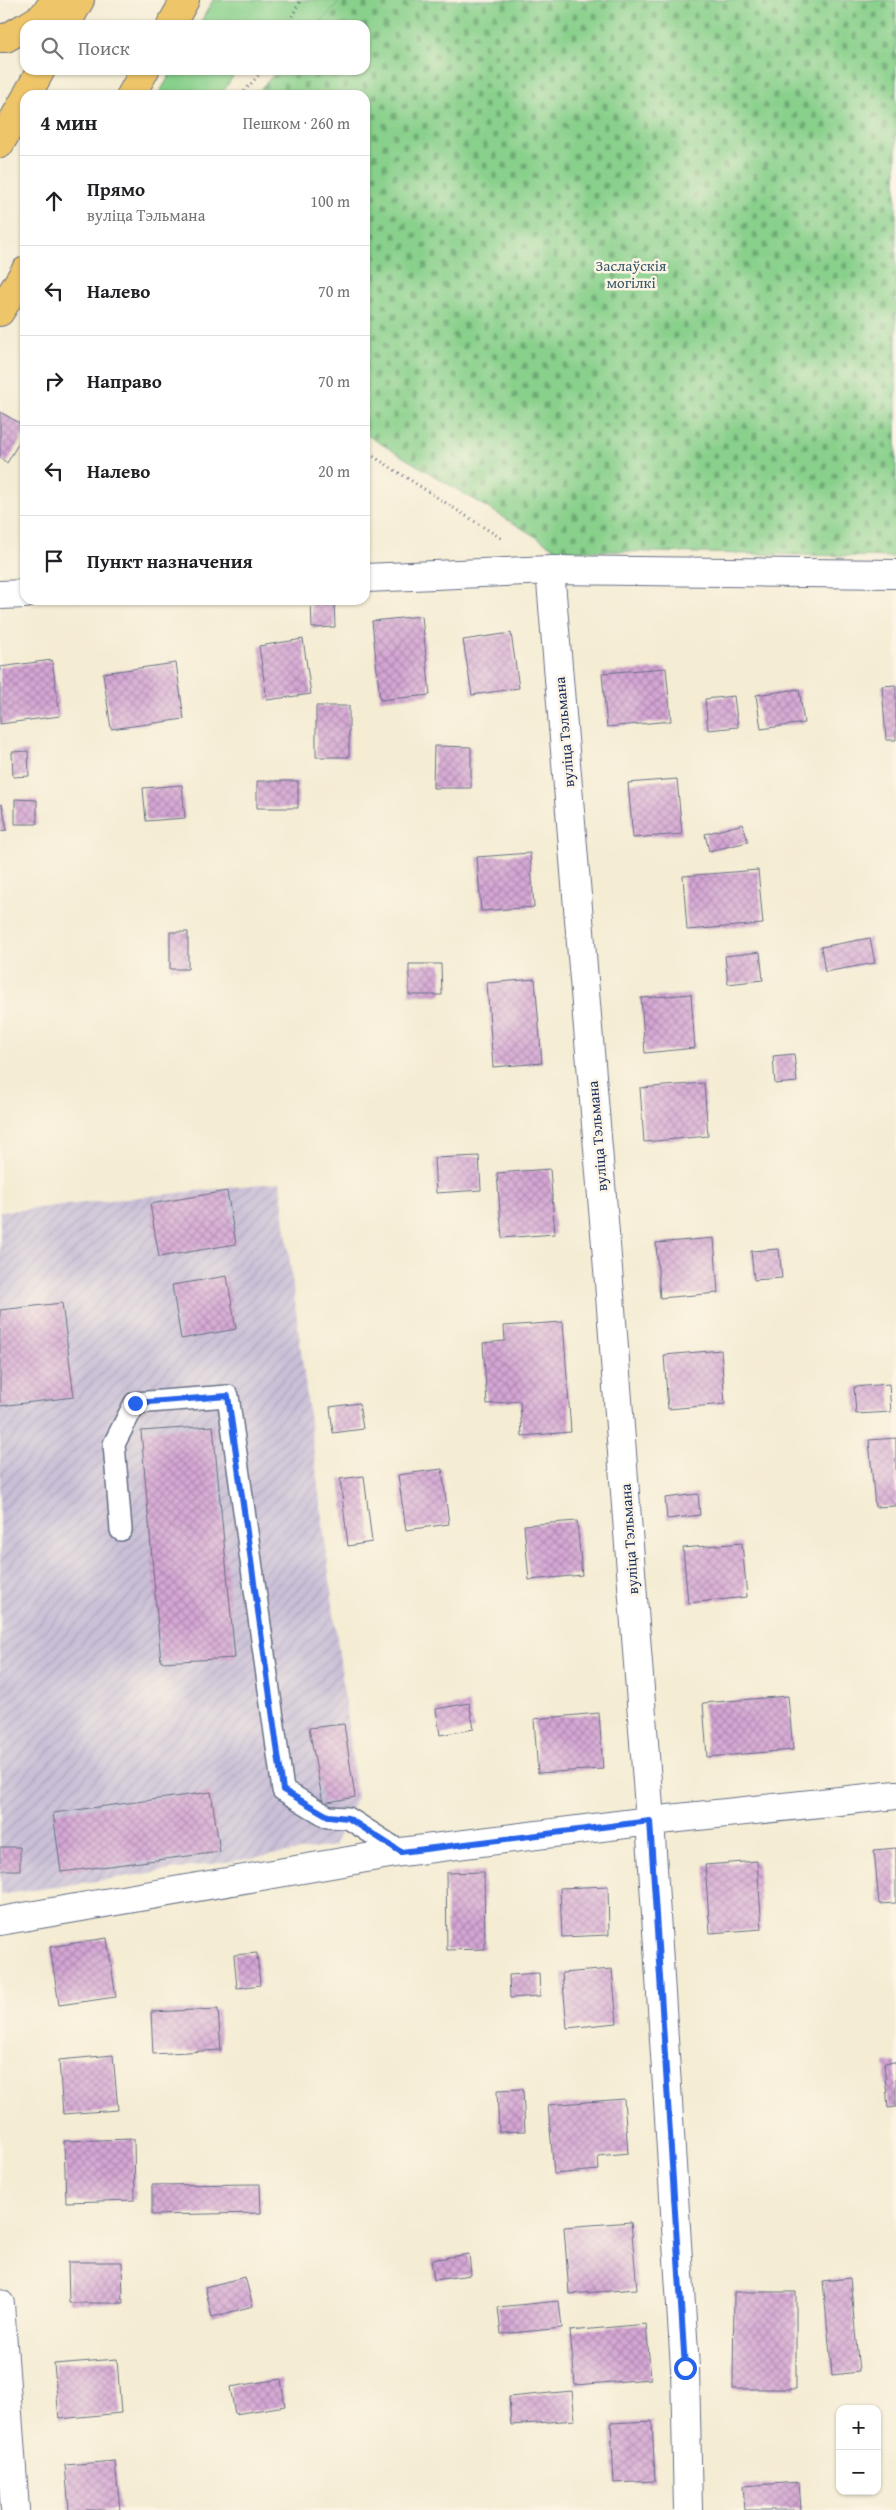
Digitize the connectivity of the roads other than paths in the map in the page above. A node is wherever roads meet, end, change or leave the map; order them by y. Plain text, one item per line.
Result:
1 (56, 0) edge
2 (80, 0) edge
3 (185, 0) edge
4 (37, 20) edge
5 (69, 20) edge
6 (174, 20) edge
7 (20, 30) edge
8 (0, 38) edge
9 (38, 75) edge
10 (143, 75) edge
11 (30, 90) edge
12 (134, 90) edge
13 (20, 108) edge
14 (0, 144) edge
15 (20, 278) edge
16 (0, 312) edge
17 (550, 570) junction
18 (896, 574) edge
19 (370, 578) edge
20 (20, 594) edge
21 (0, 595) edge
22 (121, 1530) dead end
23 (896, 1795) edge
24 (650, 1821) junction
25 (401, 1852) junction
26 (0, 1921) edge
27 (0, 2312) edge
28 (15, 2510) edge
29 (688, 2510) edge

1 - 4 highway
2 - 5 highway
3 - 6 highway
7 - 8 highway
9 - 11 highway
10 - 12 highway
13 - 14 highway
15 - 16 highway
17 - 18 street
17 - 19 street
17 - 24 street, вуліца Тэльмана
20 - 21 street
22 - 25 lane
23 - 24 street
24 - 25 street
24 - 29 street, вуліца Тэльмана
25 - 26 street
27 - 28 street

